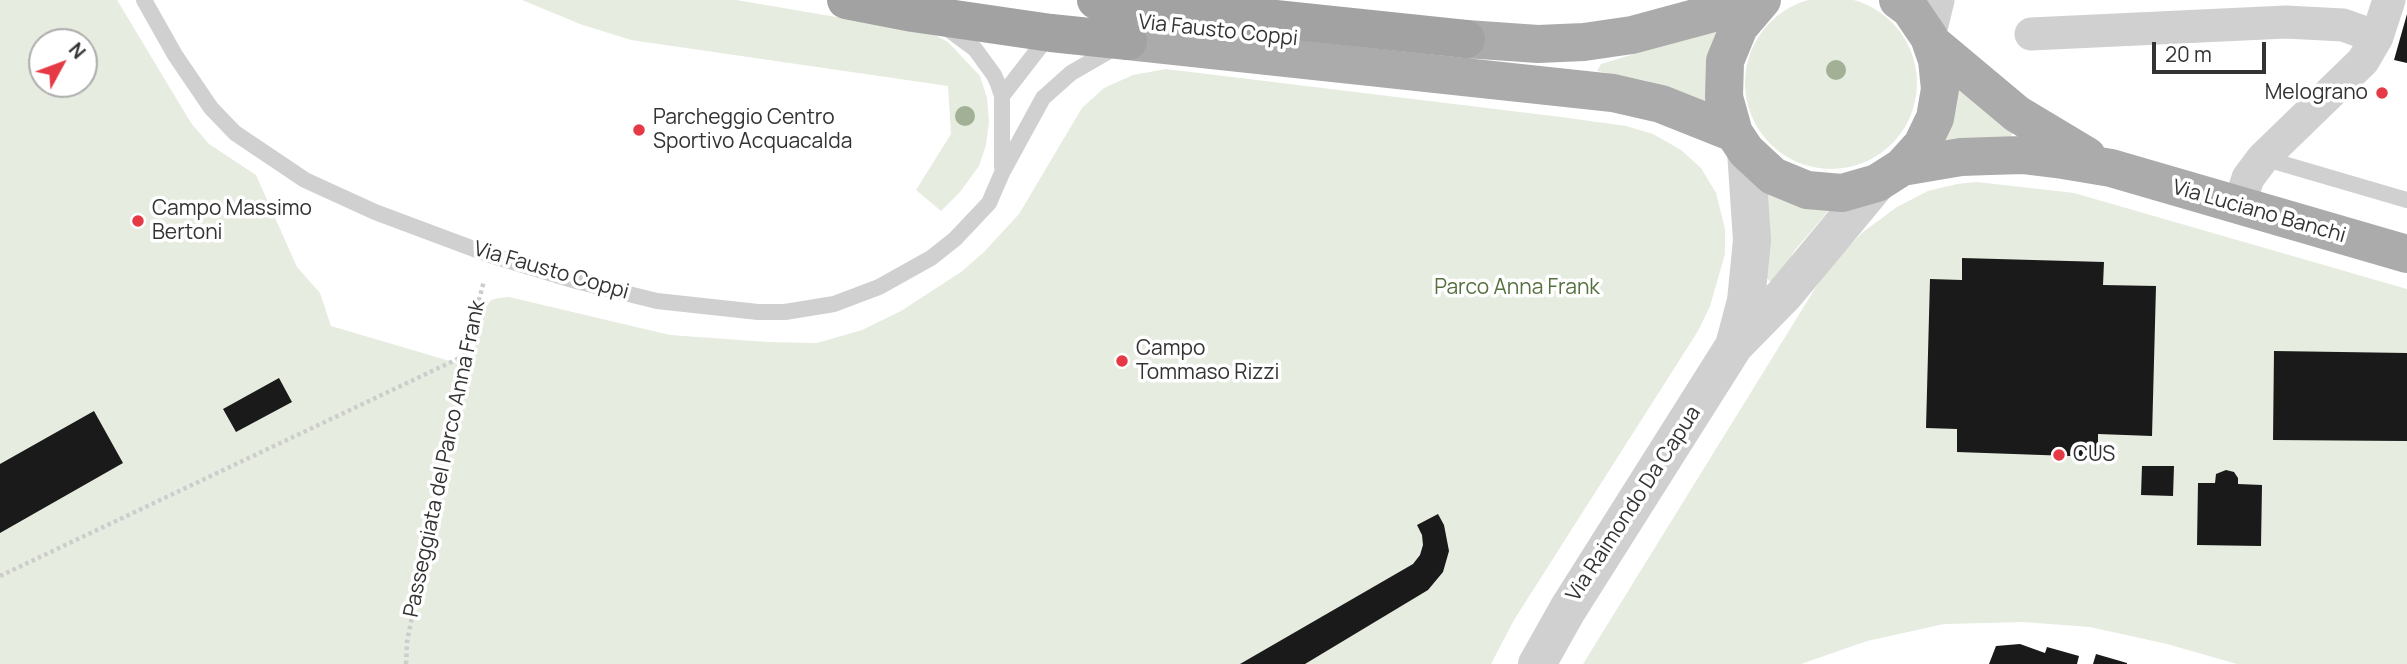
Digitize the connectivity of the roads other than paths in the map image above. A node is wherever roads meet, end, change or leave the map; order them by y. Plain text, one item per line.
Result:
1 (144, 0) edge
2 (846, 0) edge
3 (1762, 0) edge
4 (1898, 0) edge
5 (1938, 0) edge
6 (2389, 0) edge
7 (913, 13) junction
8 (1075, 17) edge
9 (2031, 34) dead end
10 (2377, 37) junction
11 (1466, 39) junction
12 (1930, 40) junction
13 (1128, 41) junction
14 (1426, 51) dead end
15 (1002, 96) junction
16 (1740, 142) junction
17 (2263, 158) junction
18 (2111, 168) junction
19 (1002, 173) junction
20 (1890, 175) junction
21 (2407, 200) edge
22 (2239, 206) junction
23 (2400, 248) edge
24 (1734, 346) junction
25 (1537, 664) edge

1 - 19 lane, Via Fausto Coppi
2 - 7 highway
3 - 11 main road
3 - 16 main road
4 - 12 main road, Via Luciano Banchi
5 - 12 street
6 - 10 street
7 - 8 highway
7 - 15 lane, Via Fausto Coppi
8 - 11 highway
8 - 13 highway
8 - 15 lane
9 - 10 street
10 - 17 street
11 - 14 lane
12 - 18 main road, Via Luciano Banchi
12 - 20 main road, Via Luciano Banchi
13 - 16 main road
13 - 19 lane, Via Fausto Coppi
15 - 19 lane, Via Fausto Coppi
16 - 20 main road, Via Luciano Banchi
16 - 24 street, Via Raimondo Da Capua
17 - 21 lane
17 - 22 street
18 - 20 main road, Via Luciano Banchi
18 - 22 main road, Via Luciano Banchi
20 - 24 street, Via Raimondo Da Capua
22 - 23 main road, Via Luciano Banchi
24 - 25 street, Via Raimondo Da Capua

